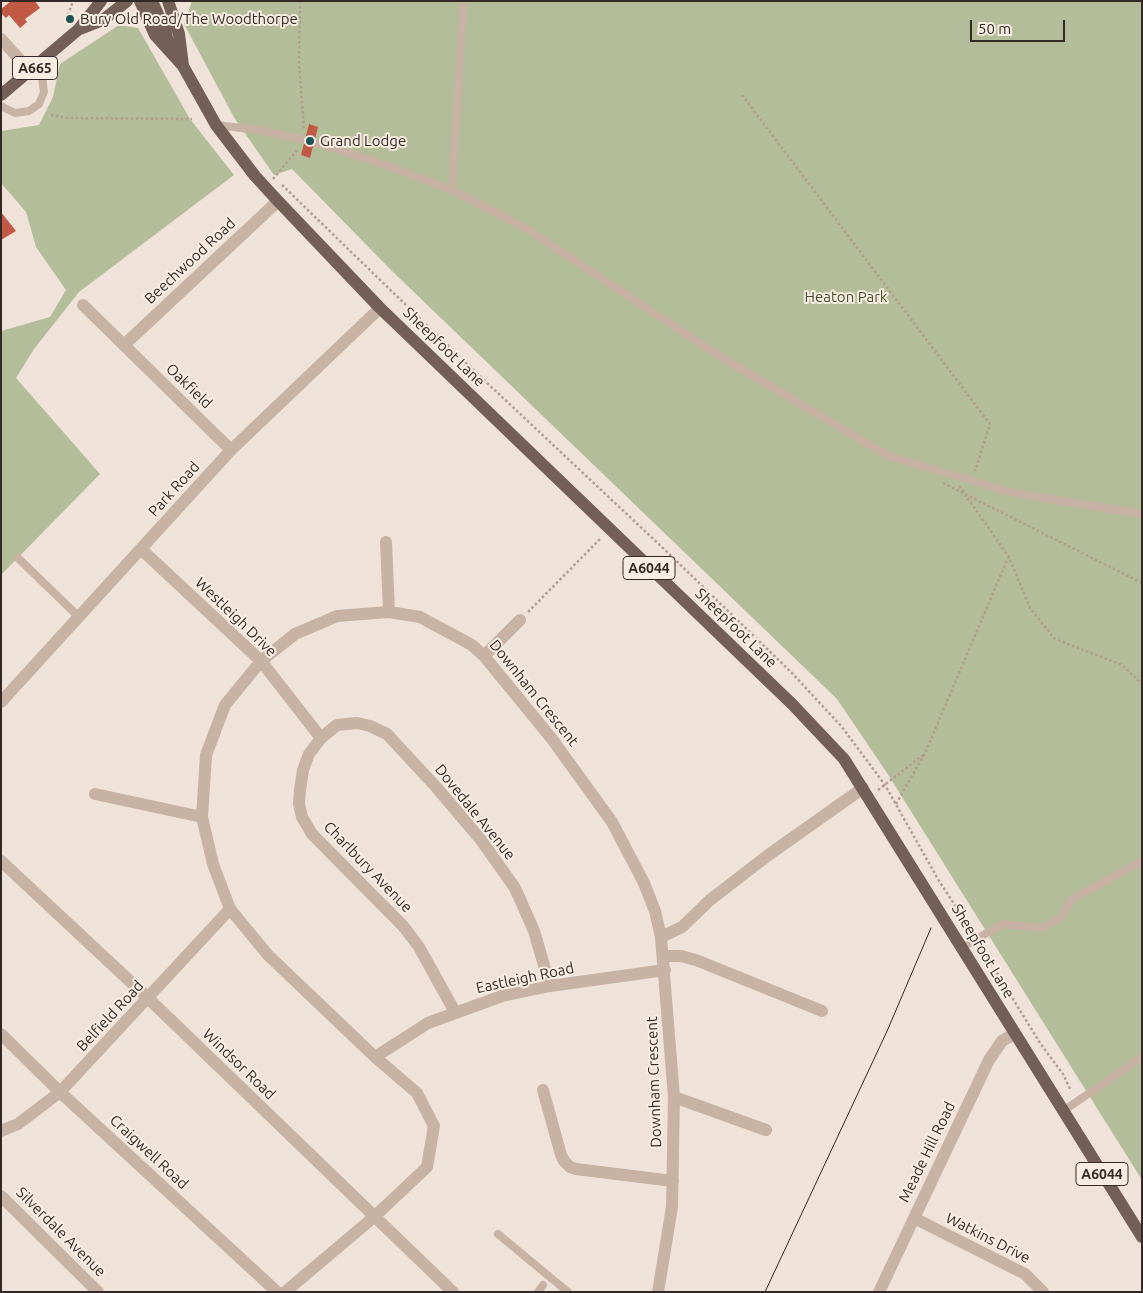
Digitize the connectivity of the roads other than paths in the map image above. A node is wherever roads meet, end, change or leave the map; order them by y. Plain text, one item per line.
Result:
1 (101, 1) edge
2 (127, 1) edge
3 (140, 1) edge
4 (152, 1) edge
5 (168, 1) edge
6 (175, 1) edge
7 (463, 6) dead end
8 (174, 18) junction
9 (79, 29) junction
10 (1, 40) edge
11 (170, 49) junction
12 (183, 66) junction
13 (35, 67) junction
14 (1, 95) edge
15 (1, 106) edge
16 (216, 126) junction
17 (303, 139) road end
18 (314, 142) dead end
19 (452, 190) junction
20 (278, 201) junction
21 (83, 305) dead end
22 (380, 308) junction
23 (124, 345) junction
24 (231, 450) junction
25 (1142, 514) edge
26 (386, 542) dead end
27 (142, 550) junction
28 (18, 558) dead end
29 (389, 612) junction
30 (79, 617) junction
31 (520, 620) road end
32 (484, 656) junction
33 (261, 661) junction
34 (1, 702) edge
35 (321, 738) junction
36 (866, 792) junction
37 (95, 794) dead end
38 (202, 817) junction
39 (1, 861) edge
40 (1140, 862) dead end
41 (230, 909) junction
42 (662, 937) junction
43 (962, 948) junction
44 (663, 956) junction
45 (665, 970) junction
46 (550, 986) junction
47 (149, 999) junction
48 (822, 1010) dead end
49 (455, 1012) junction
50 (1, 1034) edge
51 (1014, 1034) junction
52 (375, 1057) junction
53 (1142, 1057) edge
54 (543, 1090) dead end
55 (60, 1092) junction
56 (674, 1098) junction
57 (1062, 1111) junction
58 (766, 1130) dead end
59 (1, 1131) edge
60 (673, 1182) junction
61 (1, 1196) edge
62 (374, 1217) junction
63 (914, 1218) junction
64 (498, 1234) dead end
65 (1142, 1238) edge
66 (98, 1292) edge
67 (277, 1292) edge
68 (285, 1292) edge
69 (453, 1292) edge
70 (568, 1292) edge
71 (658, 1292) edge
72 (879, 1292) edge
73 (1043, 1292) edge

1 - 9 main road, A665
2 - 9 main road, A665
3 - 11 main road, Sheepfoot Lane / A6044
4 - 11 main road
5 - 8 main road, Sheepfoot Lane / A6044
6 - 8 main road
7 - 19 lane
8 - 12 main road, Sheepfoot Lane / A6044
9 - 13 main road, A665
10 - 13 street
11 - 12 main road, Sheepfoot Lane / A6044
12 - 16 main road, Sheepfoot Lane / A6044
13 - 14 main road, A665
13 - 15 lane
16 - 17 lane
16 - 20 main road, Sheepfoot Lane / A6044
18 - 19 lane
19 - 25 lane
20 - 22 main road, Sheepfoot Lane / A6044
20 - 23 street, Beechwood Road
21 - 23 street, Oakfield
22 - 24 street, Park Road
22 - 36 main road, Sheepfoot Lane / A6044
23 - 24 street, Oakfield
24 - 27 street, Park Road
26 - 29 street
27 - 30 street, Park Road
27 - 33 street, Westleigh Drive
28 - 30 lane
29 - 32 street, Downham Crescent
29 - 33 street, Downham Crescent
30 - 34 street, Park Road
31 - 32 street
32 - 42 street, Downham Crescent
33 - 35 street, Westleigh Drive
33 - 38 street, Downham Crescent
35 - 46 street, Dovedale Avenue
35 - 49 street, Charlbury Avenue
36 - 42 street
36 - 43 main road, Sheepfoot Lane / A6044
37 - 38 street
38 - 41 street, Downham Crescent
39 - 47 street, Windsor Road
40 - 43 lane
41 - 47 street, Belfield Road
41 - 52 street, Downham Crescent
42 - 44 street, Downham Crescent
43 - 51 main road, Sheepfoot Lane / A6044
44 - 45 street, Downham Crescent
44 - 48 street
45 - 46 street, Eastleigh Road
45 - 56 street, Downham Crescent
46 - 49 street, Eastleigh Road
47 - 55 street, Belfield Road
47 - 62 street, Windsor Road
49 - 52 street, Eastleigh Road
50 - 55 street, Craigwell Road
51 - 57 main road, Sheepfoot Lane / A6044
51 - 63 street, Meade Hill Road
52 - 62 street, Downham Crescent
53 - 57 lane
54 - 60 street
55 - 59 street, Belfield Road
55 - 67 street, Craigwell Road
56 - 58 street
56 - 60 street, Downham Crescent
57 - 65 main road, Sheepfoot Lane / A6044
60 - 71 street, Downham Crescent
61 - 66 street, Silverdale Avenue
62 - 68 street, Downham Crescent
62 - 69 street, Windsor Road
63 - 72 street, Meade Hill Road
63 - 73 street, Watkins Drive
64 - 70 lane

